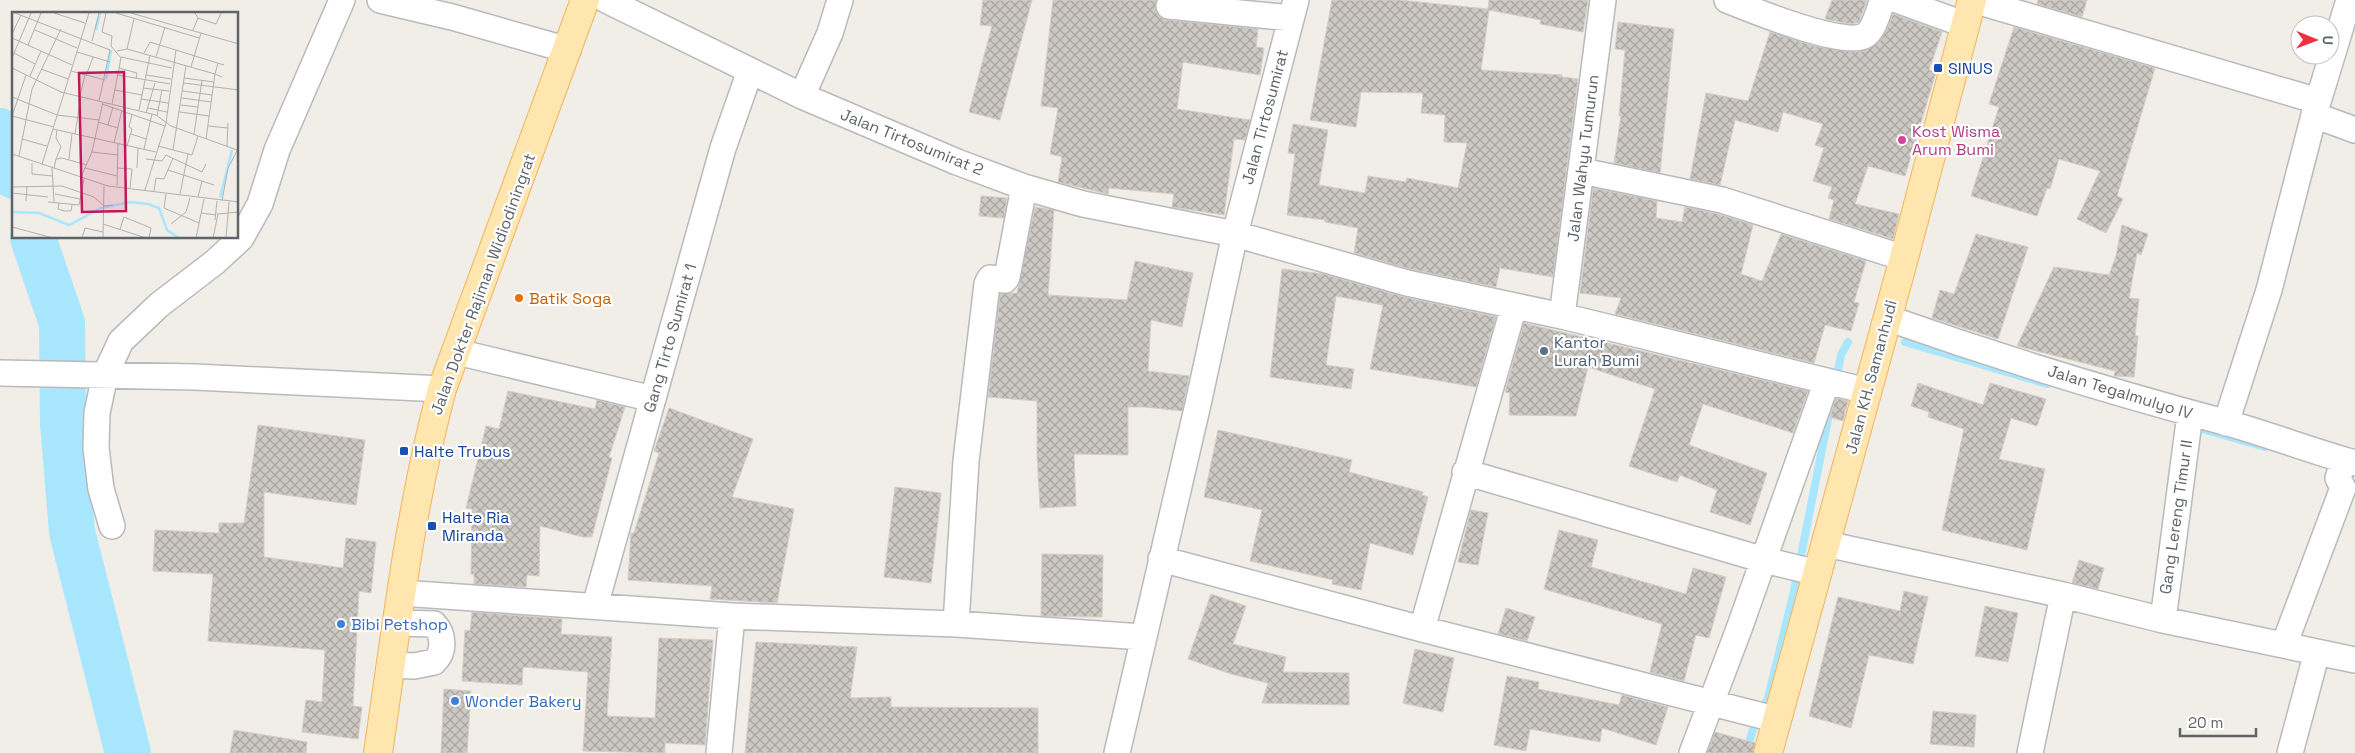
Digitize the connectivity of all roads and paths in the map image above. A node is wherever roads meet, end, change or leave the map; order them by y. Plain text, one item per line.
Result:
1 (342, 0) edge
2 (380, 0) edge
3 (585, 0) edge
4 (606, 0) edge
5 (840, 0) edge
6 (1604, 0) edge
7 (1727, 0) edge
8 (1886, 0) edge
9 (1897, 0) edge
10 (2349, 0) edge
11 (1169, 6) dead end
12 (1970, 8) edge
13 (1293, 9) edge
14 (568, 50) junction
15 (750, 71) junction
16 (802, 96) junction
17 (2316, 108) junction
18 (2355, 130) edge
19 (1582, 171) junction
20 (1024, 186) junction
21 (1235, 234) junction
22 (1904, 258) junction
23 (1514, 306) junction
24 (1562, 316) junction
25 (1887, 318) junction
26 (457, 352) junction
27 (6, 373) edge
28 (93, 375) junction
29 (1833, 383) junction
30 (442, 389) junction
31 (1867, 390) junction
32 (653, 398) junction
33 (2189, 423) junction
34 (2226, 423) junction
35 (2345, 467) edge
36 (1465, 472) junction
37 (112, 526) dead end
38 (1826, 544) junction
39 (1161, 559) junction
40 (1764, 560) junction
41 (1818, 574) junction
42 (401, 593) junction
43 (2063, 595) junction
44 (595, 606) junction
45 (732, 616) junction
46 (2163, 620) junction
47 (398, 623) junction
48 (956, 624) junction
49 (1422, 629) junction
50 (1143, 638) junction
51 (2284, 645) junction
52 (2318, 652) junction
53 (2355, 660) edge
54 (391, 665) junction
55 (1711, 702) junction
56 (1762, 716) junction
57 (378, 753) edge
58 (719, 753) edge
59 (1117, 753) edge
60 (1692, 753) edge
61 (1768, 753) edge
62 (2030, 753) edge
63 (2290, 753) edge

1 - 28 street
2 - 14 street
3 - 14 main road, Jalan Dokter Rajiman Widiodiningrat
4 - 15 street, Jalan Tirtosumirat 2
5 - 16 street
6 - 19 street, Jalan Wahyu Tumurun
7 - 8 street
9 - 12 street
10 - 17 street
11 - 13 street
12 - 17 street
12 - 22 main road, Jalan KH. Samanhudi
13 - 21 street, Jalan Tirtosumirat
14 - 26 main road, Jalan Dokter Rajiman Widiodiningrat
15 - 16 street, Jalan Tirtosumirat 2
15 - 32 street, Gang Tirto Sumirat 1
16 - 20 street, Jalan Tirtosumirat 2
17 - 18 street
17 - 34 street
19 - 22 street
19 - 24 street, Jalan Wahyu Tumurun
20 - 21 street, Jalan Tirtosumirat 2
20 - 48 street
21 - 23 street, Jalan Tirtosumirat 2
21 - 39 street, Jalan Tirtosumirat
22 - 25 main road, Jalan KH. Samanhudi
23 - 24 street, Jalan Tirtosumirat 2
23 - 36 street
24 - 29 street, Jalan Tirtosumirat 2
25 - 31 main road, Jalan KH. Samanhudi
25 - 33 street, Jalan Tegalmulyo IV
26 - 30 main road, Jalan Dokter Rajiman Widiodiningrat
26 - 32 street
27 - 28 street
28 - 30 street
28 - 37 street
29 - 31 street, Jalan Tirtosumirat 2
29 - 40 street
30 - 42 main road, Jalan Dokter Rajiman Widiodiningrat
31 - 38 main road, Jalan KH. Samanhudi
32 - 44 street, Gang Tirto Sumirat 1
33 - 34 street, Jalan Tegalmulyo IV
33 - 46 street, Gang Lereng Timur II
34 - 35 street, Jalan Tegalmulyo IV
35 - 51 street
36 - 40 street
36 - 49 street
38 - 41 main road, Jalan KH. Samanhudi
38 - 43 street
39 - 49 street
39 - 50 street, Jalan Tirtosumirat
40 - 41 street
40 - 55 street
41 - 56 main road, Jalan KH. Samanhudi
42 - 44 street
42 - 47 main road, Jalan Dokter Rajiman Widiodiningrat
43 - 46 street
43 - 62 street
44 - 45 street
45 - 48 street
45 - 58 street
46 - 51 street
47 - 54 main road, Jalan Dokter Rajiman Widiodiningrat
47 - 54 street
48 - 50 street
49 - 55 street
50 - 59 street, Jalan Tirtosumirat
51 - 52 street
52 - 53 street
52 - 63 street
54 - 57 main road, Jalan Dokter Rajiman Widiodiningrat
55 - 56 street
55 - 60 street
56 - 61 main road, Jalan KH. Samanhudi

